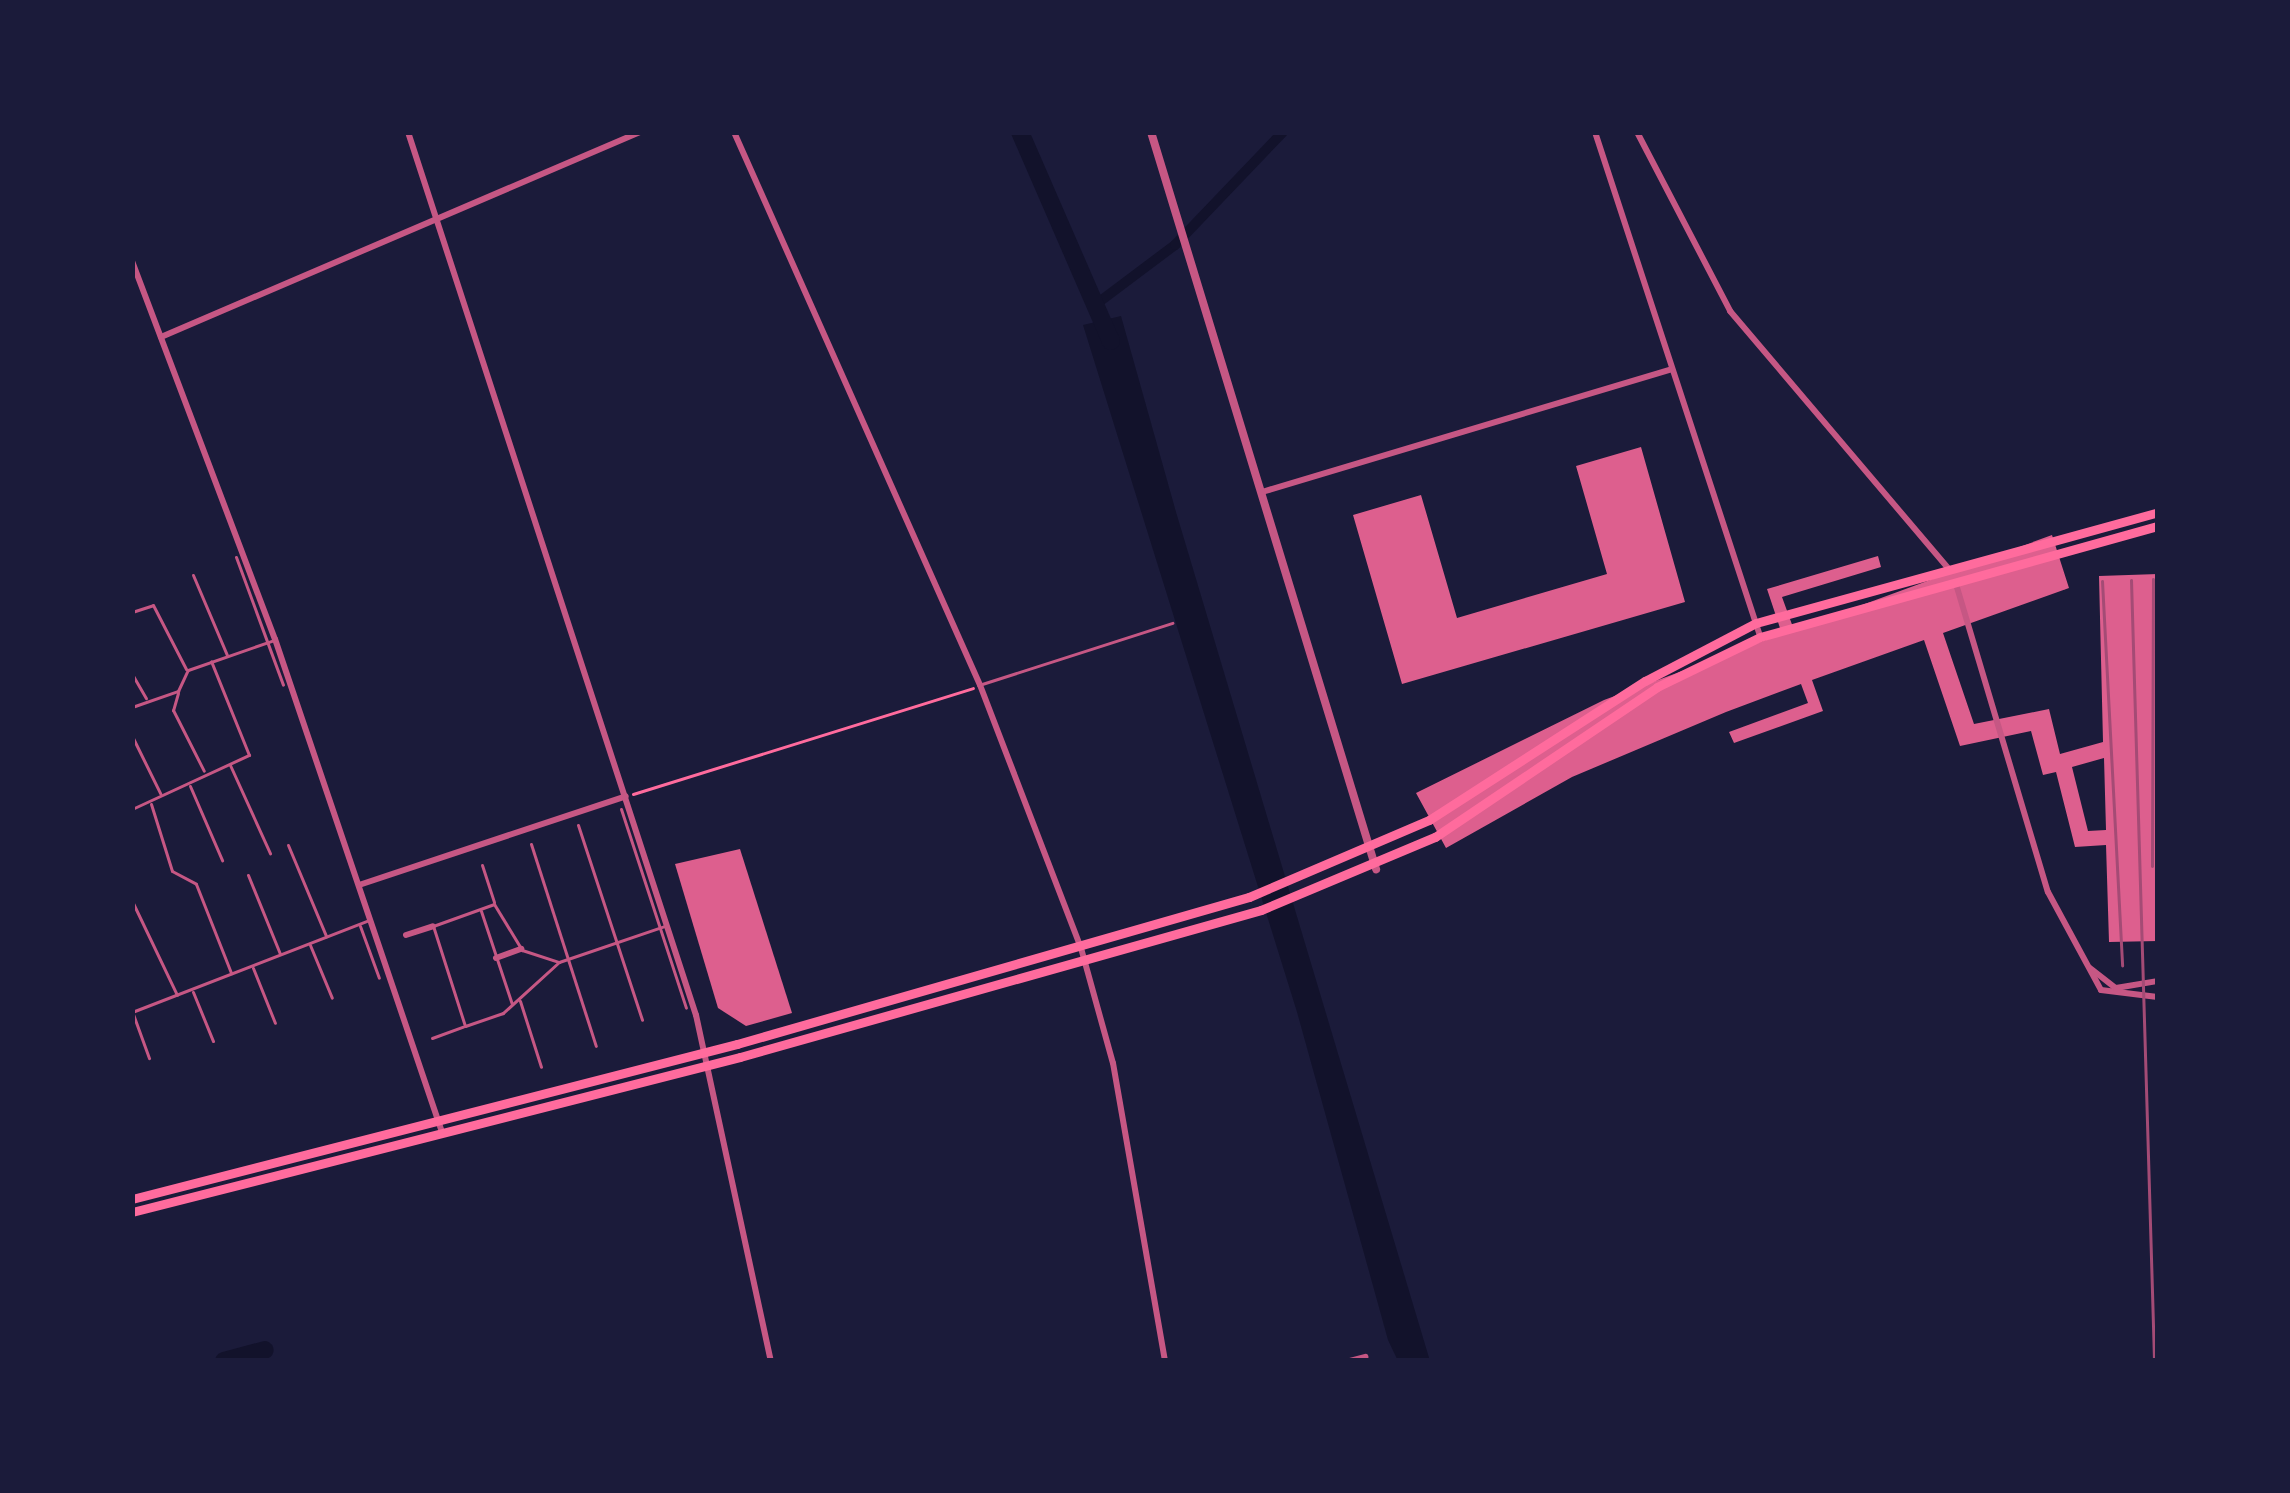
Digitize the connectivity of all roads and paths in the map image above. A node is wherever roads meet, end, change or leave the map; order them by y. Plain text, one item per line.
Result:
1 (408, 132) edge
2 (640, 132) edge
3 (734, 132) edge
4 (1151, 132) edge
5 (1595, 132) edge
6 (1637, 132) edge
7 (436, 219) junction
8 (132, 261) edge
9 (161, 337) junction
10 (1672, 369) junction
11 (1262, 492) junction
12 (2158, 512) edge
13 (2158, 526) edge
14 (236, 557) dead end
15 (1948, 568) junction
16 (193, 575) dead end
17 (1954, 580) junction
18 (132, 612) edge
19 (1172, 623) dead end
20 (1756, 623) junction
21 (1760, 637) junction
22 (272, 640) junction
23 (227, 655) junction
24 (211, 661) junction
25 (188, 670) junction
26 (132, 674) edge
27 (980, 685) junction
28 (283, 686) dead end
29 (178, 691) junction
30 (148, 701) junction
31 (132, 706) edge
32 (132, 736) edge
33 (230, 763) junction
34 (205, 774) junction
35 (189, 784) junction
36 (161, 795) junction
37 (626, 796) junction
38 (150, 801) junction
39 (132, 809) edge
40 (621, 809) dead end
41 (578, 825) dead end
42 (532, 844) dead end
43 (288, 845) dead end
44 (1368, 852) junction
45 (270, 853) dead end
46 (222, 860) dead end
47 (482, 865) dead end
48 (1376, 869) junction
49 (248, 874) dead end
50 (359, 885) junction
51 (132, 901) edge
52 (494, 904) junction
53 (480, 909) junction
54 (371, 920) junction
55 (359, 924) junction
56 (433, 926) junction
57 (664, 927) junction
58 (406, 935) dead end
59 (326, 937) junction
60 (618, 942) junction
61 (310, 944) junction
62 (1081, 947) junction
63 (521, 949) junction
64 (280, 956) junction
65 (496, 958) junction
66 (568, 959) junction
67 (560, 962) junction
68 (1085, 962) junction
69 (2087, 965) junction
70 (252, 967) junction
71 (232, 974) junction
72 (380, 978) dead end
73 (2158, 980) edge
74 (193, 990) junction
75 (177, 996) junction
76 (2158, 997) edge
77 (332, 998) dead end
78 (520, 999) junction
79 (512, 1005) junction
80 (686, 1008) dead end
81 (132, 1012) edge
82 (643, 1020) dead end
83 (275, 1023) dead end
84 (465, 1027) junction
85 (432, 1038) dead end
86 (213, 1041) dead end
87 (596, 1046) dead end
88 (149, 1058) dead end
89 (708, 1058) junction
90 (541, 1067) dead end
91 (438, 1120) junction
92 (442, 1132) junction
93 (132, 1199) edge
94 (132, 1212) edge
95 (1365, 1357) dead end
96 (771, 1361) edge
97 (1165, 1361) edge
98 (1350, 1361) edge

1 - 7 street
2 - 7 street
3 - 27 street
4 - 11 street
5 - 10 street
6 - 15 street
7 - 9 street
7 - 37 street
8 - 9 street
9 - 22 street
10 - 11 street
10 - 20 street
11 - 44 street
12 - 15 main road
13 - 17 main road
14 - 22 lane
15 - 17 street
15 - 20 main road
16 - 23 lane
17 - 21 main road
17 - 69 street
18 - 25 lane
19 - 27 lane
20 - 21 street
20 - 44 main road
21 - 48 main road
22 - 23 lane
22 - 28 lane
22 - 50 street
23 - 24 lane
24 - 25 lane
24 - 33 lane
25 - 29 lane
26 - 30 lane
27 - 37 path
27 - 62 street
29 - 30 lane
29 - 34 lane
30 - 31 lane
32 - 36 lane
33 - 34 lane
33 - 45 lane
34 - 35 lane
35 - 36 lane
35 - 46 lane
36 - 38 lane
37 - 50 street
37 - 57 street
38 - 39 lane
38 - 71 lane
40 - 57 lane
41 - 60 lane
42 - 66 lane
43 - 59 lane
44 - 48 street
44 - 62 main road
47 - 52 lane
48 - 68 main road
49 - 64 lane
50 - 54 street
51 - 75 lane
52 - 53 lane
52 - 63 lane
53 - 56 lane
53 - 65 lane
54 - 55 lane
54 - 91 street
55 - 59 lane
55 - 72 lane
56 - 58 street
56 - 84 lane
57 - 60 lane
57 - 80 lane
57 - 89 street
59 - 61 lane
60 - 66 lane
60 - 82 lane
61 - 64 lane
61 - 77 lane
62 - 68 street
62 - 89 main road
63 - 65 street
63 - 67 lane
64 - 70 lane
65 - 79 lane
66 - 67 lane
66 - 87 lane
67 - 78 lane
68 - 89 main road
68 - 97 street
69 - 73 street
69 - 76 street
70 - 71 lane
70 - 83 lane
71 - 74 lane
74 - 75 lane
74 - 86 lane
75 - 81 lane
78 - 79 lane
78 - 90 lane
79 - 84 lane
81 - 88 lane
84 - 85 lane
89 - 91 main road
89 - 92 main road
89 - 96 street
91 - 92 street
91 - 93 main road
92 - 94 main road
95 - 98 street

